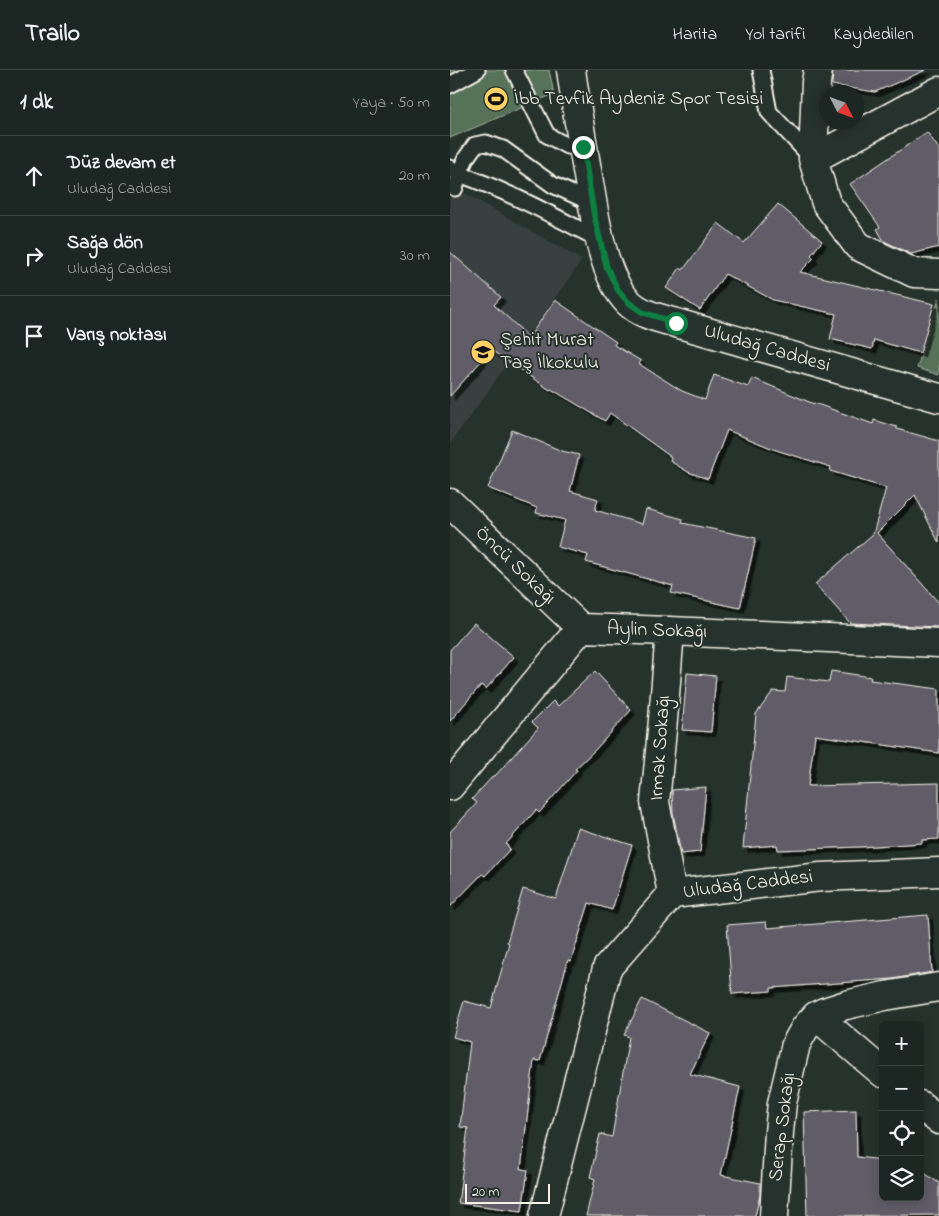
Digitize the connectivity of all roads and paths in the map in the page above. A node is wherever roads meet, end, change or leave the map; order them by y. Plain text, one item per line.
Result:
1 (477, 70) edge
2 (514, 70) edge
3 (571, 70) edge
4 (761, 70) edge
5 (818, 70) edge
6 (450, 84) edge
7 (939, 91) edge
8 (583, 147) junction
9 (812, 159) junction
10 (454, 177) edge
11 (592, 203) junction
12 (600, 240) junction
13 (939, 274) edge
14 (939, 398) edge
15 (450, 503) edge
16 (581, 628) junction
17 (670, 631) junction
18 (939, 643) edge
19 (450, 786) edge
20 (939, 872) edge
21 (672, 894) junction
22 (939, 987) edge
23 (816, 1016) junction
24 (879, 1070) edge
25 (924, 1108) edge
26 (939, 1120) edge
27 (544, 1216) edge
28 (774, 1216) edge

1 - 6 lane
2 - 8 lane
3 - 8 street, Uludağ Caddesi
4 - 9 lane
5 - 9 street
7 - 9 street
8 - 11 street, Uludağ Caddesi
9 - 13 street
10 - 11 lane
10 - 12 lane
11 - 12 street, Uludağ Caddesi
12 - 14 street, Uludağ Caddesi
15 - 16 street, Öncü Sokağı
16 - 17 street, Aylin Sokağı
16 - 19 street, Aylin Sokağı
17 - 18 street, Aylin Sokağı
17 - 21 street, Irmak Sokağı
20 - 21 street, Uludağ Caddesi
21 - 27 street, Uludağ Caddesi
22 - 23 street
23 - 24 street
23 - 28 street, Serap Sokağı
25 - 26 street

